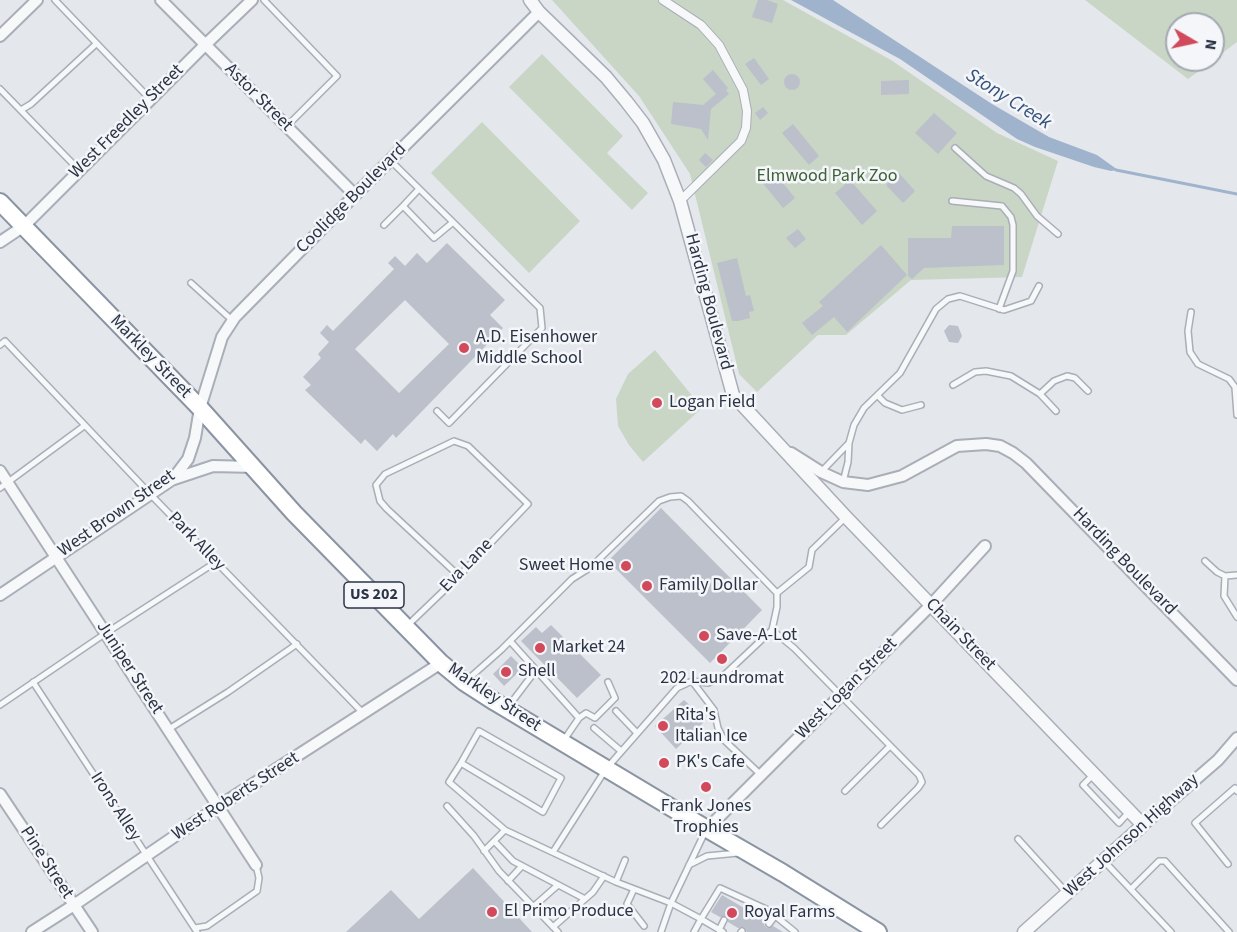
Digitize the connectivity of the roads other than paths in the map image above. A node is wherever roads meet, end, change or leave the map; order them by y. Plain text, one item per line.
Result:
1 (37, 0) edge
2 (55, 0) edge
3 (161, 0) edge
4 (252, 0) edge
5 (264, 0) edge
6 (663, 0) edge
7 (535, 4) edge
8 (0, 36) edge
9 (96, 44) junction
10 (205, 45) junction
11 (0, 89) edge
12 (150, 99) junction
13 (21, 110) junction
14 (286, 126) junction
15 (955, 148) dead end
16 (390, 160) junction
17 (79, 170) junction
18 (419, 189) junction
19 (355, 195) junction
20 (680, 201) junction
21 (952, 201) dead end
22 (0, 202) edge
23 (403, 206) junction
24 (452, 223) junction
25 (384, 225) dead end
26 (24, 226) junction
27 (1058, 234) dead end
28 (0, 242) edge
29 (191, 283) dead end
30 (1039, 286) dead end
31 (999, 309) junction
32 (1191, 312) dead end
33 (233, 321) junction
34 (3, 343) edge
35 (953, 385) dead end
36 (1088, 391) dead end
37 (1040, 394) junction
38 (878, 396) junction
39 (921, 405) dead end
40 (200, 408) junction
41 (437, 411) dead end
42 (1056, 411) dead end
43 (1237, 415) edge
44 (84, 426) junction
45 (849, 443) junction
46 (778, 445) junction
47 (254, 467) junction
48 (0, 471) edge
49 (821, 472) junction
50 (173, 479) junction
51 (843, 482) junction
52 (4, 485) edge
53 (151, 495) junction
54 (846, 517) junction
55 (985, 546) dead end
56 (57, 558) junction
57 (1205, 561) dead end
58 (216, 562) junction
59 (1237, 575) edge
60 (459, 576) junction
61 (1226, 576) junction
62 (777, 593) junction
63 (0, 595) edge
64 (931, 605) junction
65 (1237, 617) edge
66 (406, 627) junction
67 (772, 630) junction
68 (106, 633) junction
69 (510, 641) junction
70 (297, 645) junction
71 (441, 663) junction
72 (536, 670) junction
73 (1237, 680) edge
74 (608, 681) dead end
75 (693, 681) junction
76 (33, 682) junction
77 (465, 682) junction
78 (841, 696) junction
79 (0, 705) edge
80 (506, 709) junction
81 (616, 711) dead end
82 (364, 714) junction
83 (579, 718) junction
84 (594, 728) dead end
85 (169, 729) junction
86 (638, 733) junction
87 (1237, 738) edge
88 (562, 743) junction
89 (890, 746) junction
90 (621, 751) junction
91 (460, 763) junction
92 (606, 769) junction
93 (760, 774) junction
94 (1236, 789) edge
95 (845, 791) dead end
96 (0, 794) edge
97 (219, 806) junction
98 (447, 806) dead end
99 (881, 825) dead end
100 (1143, 825) junction
101 (505, 830) junction
102 (707, 830) junction
103 (1018, 839) dead end
104 (494, 841) junction
105 (484, 851) junction
106 (553, 852) junction
107 (746, 852) junction
108 (147, 855) junction
109 (625, 860) dead end
110 (1104, 860) junction
111 (1228, 864) dead end
112 (256, 865) joint
113 (688, 865) junction
114 (522, 866) junction
115 (604, 876) junction
116 (508, 881) junction
117 (616, 882) junction
118 (558, 885) junction
119 (634, 889) junction
120 (1131, 889) junction
121 (1067, 893) junction
122 (738, 896) junction
123 (585, 899) junction
124 (670, 903) junction
125 (734, 903) dead end
126 (74, 905) junction
127 (758, 906) junction
128 (533, 907) junction
129 (753, 914) dead end
130 (775, 916) junction
131 (701, 919) junction
132 (724, 920) dead end
133 (769, 924) dead end
134 (644, 926) dead end
135 (553, 927) junction
136 (196, 930) edge
137 (35, 931) edge
138 (721, 931) edge
139 (92, 932) edge
140 (558, 932) edge
141 (661, 932) edge
142 (694, 932) edge
143 (795, 932) edge
144 (878, 932) edge
145 (1024, 932) edge
146 (1171, 932) edge
147 (1229, 932) edge

1 - 8 street
2 - 9 lane
3 - 10 street, Astor Street
4 - 10 street, West Freedley Street
5 - 14 lane
6 - 20 street
7 - 16 street, Coolidge Boulevard
7 - 20 street, Harding Boulevard
9 - 12 lane
9 - 13 lane
10 - 12 street, West Freedley Street
10 - 14 street, Astor Street
11 - 13 lane
12 - 17 street, West Freedley Street
13 - 17 lane
14 - 19 street, Astor Street
15 - 27 lane
16 - 18 lane
16 - 19 street, Coolidge Boulevard
17 - 26 street, West Freedley Street
18 - 23 lane
18 - 24 lane
19 - 33 street, Coolidge Boulevard
20 - 46 street, Harding Boulevard
21 - 31 lane
22 - 26 highway, Markley Street / US 202
23 - 24 lane
23 - 25 lane
24 - 41 lane
26 - 28 street, West Freedley Street
26 - 40 highway, Markley Street / US 202
29 - 33 lane
30 - 31 lane
31 - 38 lane
32 - 43 lane
33 - 40 street, Coolidge Boulevard
34 - 44 lane, Park Alley
35 - 37 lane
36 - 37 lane
37 - 42 lane
38 - 39 lane
38 - 45 lane
40 - 47 highway, Markley Street / US 202
40 - 50 street, West Brown Street
44 - 52 lane
44 - 53 lane, Park Alley
45 - 49 lane
45 - 51 lane
46 - 49 street, Harding Boulevard
46 - 54 street, Chain Street
47 - 50 street
47 - 66 highway, Markley Street / US 202
48 - 52 street, Juniper Street
49 - 51 street, Harding Boulevard
50 - 53 street, West Brown Street
51 - 73 street, Harding Boulevard
52 - 56 street, Juniper Street
53 - 56 street, West Brown Street
53 - 58 lane, Park Alley
54 - 62 lane
54 - 64 street, Chain Street
55 - 64 street, West Logan Street
56 - 63 street, West Brown Street
56 - 68 street, Juniper Street
57 - 61 lane
58 - 68 lane
58 - 70 lane, Park Alley
59 - 61 lane
60 - 60 lane, Eva Lane
60 - 66 lane, Eva Lane
61 - 65 lane
62 - 67 lane
62 - 69 lane
64 - 78 street, West Logan Street
64 - 100 street, Chain Street
66 - 71 highway, Markley Street / US 202
67 - 75 lane
67 - 78 lane
68 - 76 lane
68 - 85 street, Juniper Street
69 - 72 lane
69 - 77 lane
70 - 82 lane, Park Alley
70 - 85 lane
71 - 77 highway, Markley Street / US 202
71 - 82 street, West Roberts Street
72 - 80 lane
72 - 83 lane
74 - 83 lane
75 - 86 lane
75 - 93 lane
76 - 79 lane
76 - 108 lane, Irons Alley
77 - 80 highway, Markley Street / US 202
78 - 89 lane
78 - 93 street, West Logan Street
80 - 88 highway, Markley Street / US 202
81 - 86 lane
82 - 97 street, West Roberts Street
83 - 88 lane
84 - 90 lane
85 - 97 street, Juniper Street
86 - 90 lane
87 - 100 street, West Johnson Highway
88 - 92 highway, Markley Street / US 202
89 - 95 lane
89 - 99 lane
90 - 92 lane
91 - 91 lane
91 - 101 lane
92 - 102 highway, Markley Street / US 202
92 - 106 lane
93 - 102 street, West Logan Street
94 - 111 lane
96 - 126 street, Pine Street
97 - 108 street, West Roberts Street
97 - 112 street, Juniper Street
98 - 105 lane
100 - 110 street, West Johnson Highway
101 - 104 lane
101 - 106 lane
102 - 107 highway, Markley Street / US 202
102 - 113 lane
103 - 121 lane
104 - 105 lane
104 - 114 lane
105 - 116 lane
106 - 115 lane
107 - 113 lane
107 - 144 highway, Markley Street / US 202
108 - 126 street, West Roberts Street
108 - 136 lane, Irons Alley
109 - 117 lane
110 - 120 lane
110 - 121 street, West Johnson Highway
112 - 136 lane
113 - 124 lane
114 - 116 lane
114 - 118 lane
115 - 117 lane
115 - 123 lane
116 - 128 lane
117 - 119 lane
118 - 123 lane
118 - 128 lane
119 - 124 lane
119 - 134 lane
120 - 146 lane
120 - 147 lane
121 - 145 street, West Johnson Highway
122 - 125 lane
122 - 127 lane
122 - 131 lane
123 - 135 lane
124 - 131 lane
124 - 141 lane
126 - 137 street, West Roberts Street
126 - 139 street, Pine Street
127 - 129 lane
127 - 130 lane
128 - 135 lane
130 - 133 lane
130 - 143 lane
131 - 138 lane
131 - 142 lane
132 - 138 lane
135 - 140 lane

